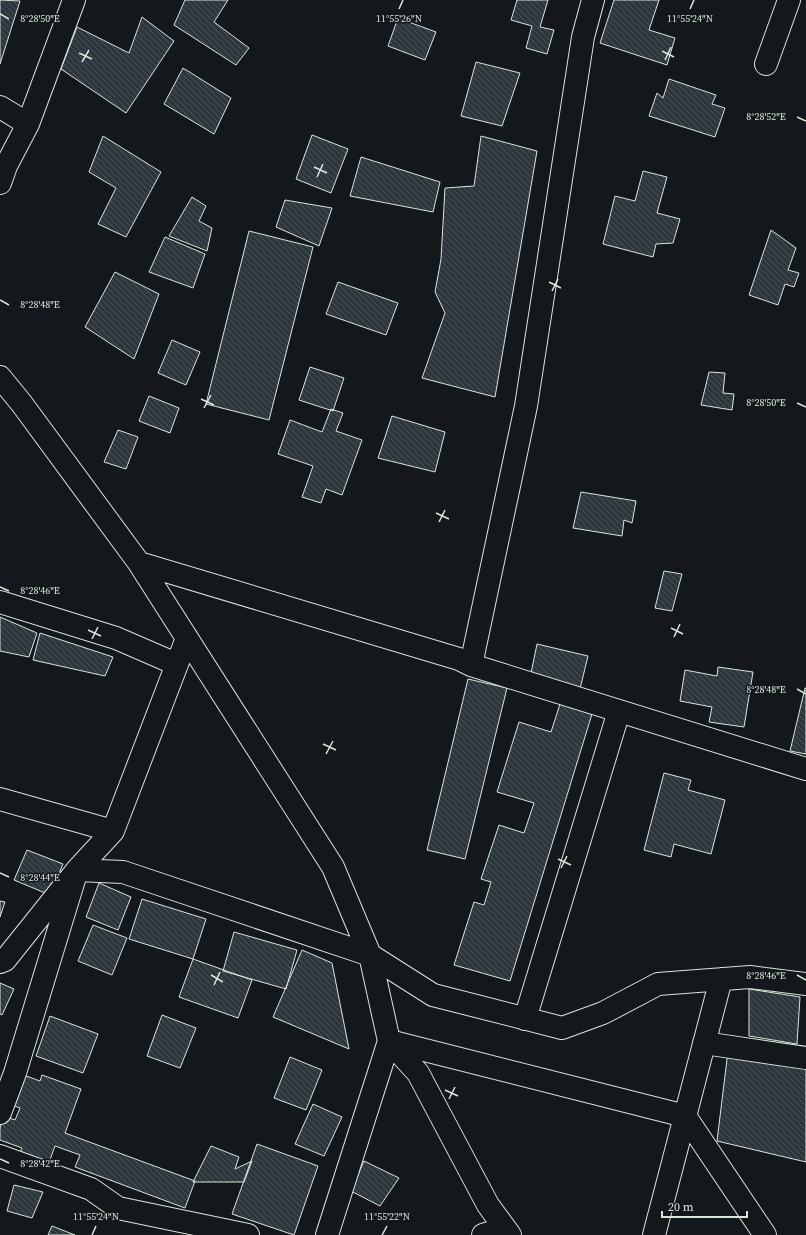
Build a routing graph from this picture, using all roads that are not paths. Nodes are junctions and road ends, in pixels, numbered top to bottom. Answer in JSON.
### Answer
{"nodes":[{"id":1,"x":74,"y":0,"type":"edge"},
{"id":2,"x":593,"y":0,"type":"edge"},
{"id":3,"x":789,"y":0,"type":"edge"},
{"id":4,"x":766,"y":64,"type":"dead end"},
{"id":5,"x":0,"y":106,"type":"edge"},
{"id":6,"x":28,"y":124,"type":"junction"},
{"id":7,"x":0,"y":183,"type":"edge"},
{"id":8,"x":0,"y":377,"type":"edge"},
{"id":9,"x":139,"y":563,"type":"junction"},
{"id":10,"x":0,"y":602,"type":"edge"},
{"id":11,"x":186,"y":638,"type":"junction"},
{"id":12,"x":176,"y":664,"type":"junction"},
{"id":13,"x":471,"y":665,"type":"junction"},
{"id":14,"x":619,"y":711,"type":"junction"},
{"id":15,"x":806,"y":769,"type":"edge"},
{"id":16,"x":0,"y":799,"type":"edge"},
{"id":17,"x":113,"y":832,"type":"junction"},
{"id":18,"x":77,"y":870,"type":"junction"},
{"id":19,"x":370,"y":955,"type":"junction"},
{"id":20,"x":0,"y":962,"type":"edge"},
{"id":21,"x":721,"y":979,"type":"junction"},
{"id":22,"x":806,"y":984,"type":"edge"},
{"id":23,"x":525,"y":1018,"type":"junction"},
{"id":24,"x":389,"y":1041,"type":"junction"},
{"id":25,"x":704,"y":1043,"type":"junction"},
{"id":26,"x":806,"y":1058,"type":"edge"},
{"id":27,"x":0,"y":1113,"type":"edge"},
{"id":28,"x":685,"y":1116,"type":"junction"},
{"id":29,"x":0,"y":1156,"type":"edge"},
{"id":30,"x":507,"y":1231,"type":"edge"},
{"id":31,"x":221,"y":1233,"type":"edge"},
{"id":32,"x":248,"y":1235,"type":"edge"},
{"id":33,"x":327,"y":1235,"type":"edge"},
{"id":34,"x":483,"y":1235,"type":"edge"},
{"id":35,"x":654,"y":1235,"type":"edge"},
{"id":36,"x":765,"y":1235,"type":"edge"}],
"edges":[{"from":1,"to":6,"type":"street"},
{"from":2,"to":13,"type":"street"},
{"from":3,"to":4,"type":"street"},
{"from":5,"to":6,"type":"street"},
{"from":6,"to":7,"type":"street"},
{"from":8,"to":9,"type":"street"},
{"from":9,"to":11,"type":"street"},
{"from":9,"to":13,"type":"street"},
{"from":10,"to":12,"type":"street"},
{"from":11,"to":12,"type":"street"},
{"from":11,"to":19,"type":"street"},
{"from":12,"to":17,"type":"street"},
{"from":13,"to":14,"type":"street"},
{"from":14,"to":15,"type":"street"},
{"from":14,"to":23,"type":"street"},
{"from":16,"to":17,"type":"street"},
{"from":17,"to":18,"type":"street"},
{"from":18,"to":19,"type":"street"},
{"from":18,"to":20,"type":"street"},
{"from":18,"to":27,"type":"street"},
{"from":19,"to":23,"type":"street"},
{"from":19,"to":24,"type":"street"},
{"from":21,"to":22,"type":"street"},
{"from":21,"to":23,"type":"street"},
{"from":21,"to":25,"type":"street"},
{"from":24,"to":28,"type":"street"},
{"from":24,"to":30,"type":"street"},
{"from":24,"to":33,"type":"street"},
{"from":25,"to":26,"type":"street"},
{"from":25,"to":28,"type":"street"},
{"from":28,"to":35,"type":"street"},
{"from":28,"to":36,"type":"street"},
{"from":29,"to":31,"type":"street"},
{"from":30,"to":34,"type":"street"},
{"from":31,"to":32,"type":"street"}]}
